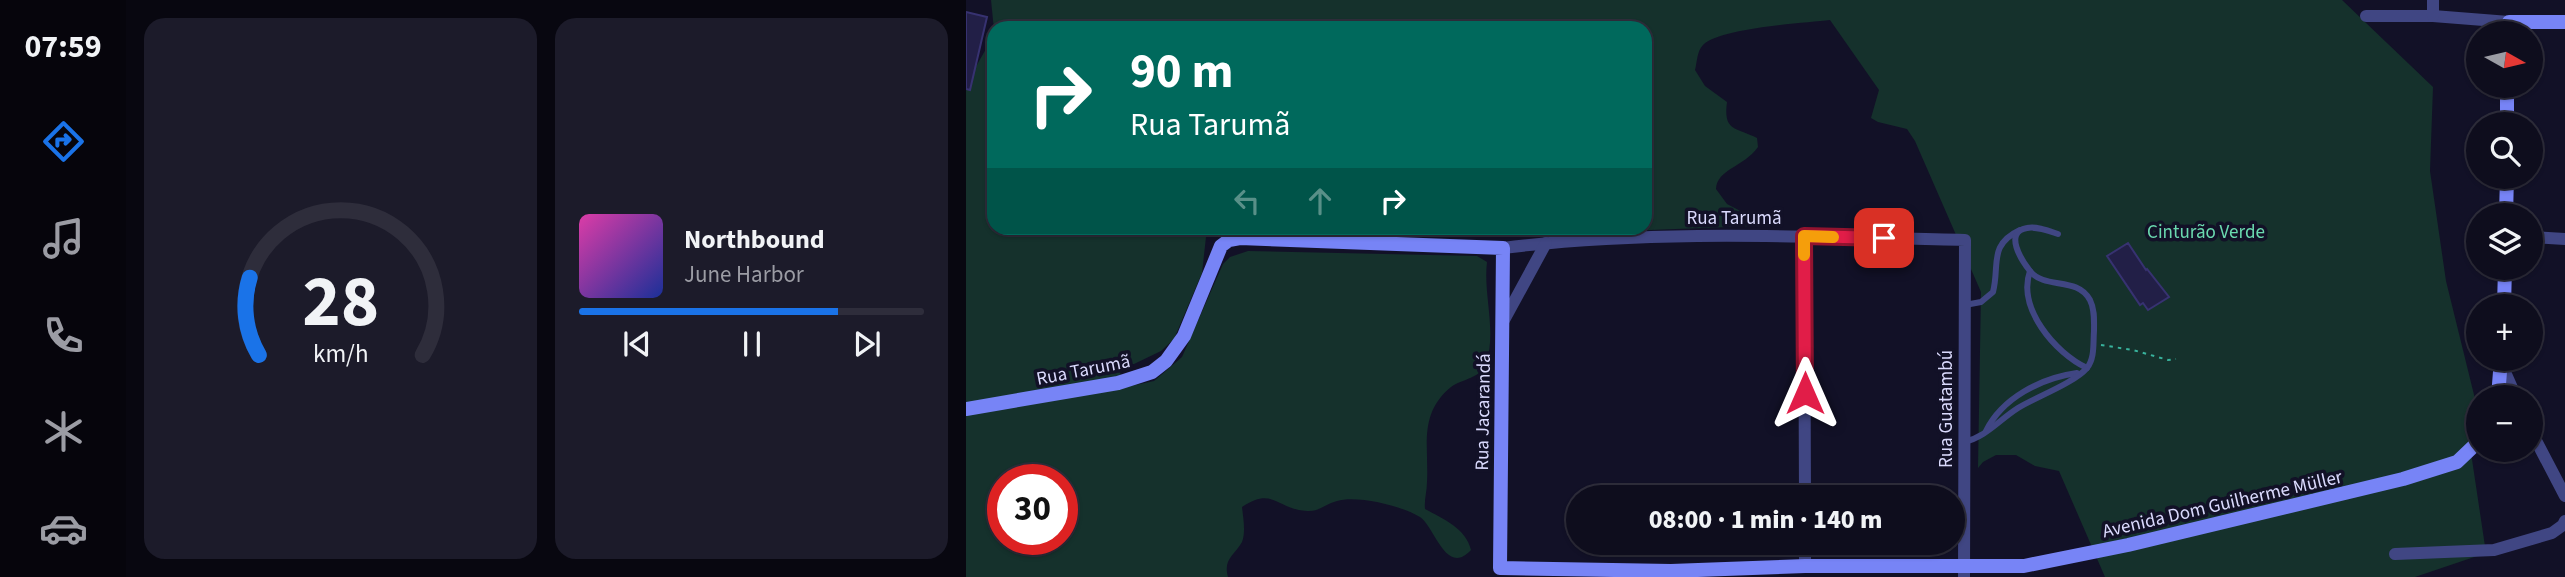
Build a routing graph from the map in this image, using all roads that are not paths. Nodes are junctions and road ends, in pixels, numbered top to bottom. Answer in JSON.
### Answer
{"nodes":[{"id":1,"x":2433,"y":0,"type":"edge"},
{"id":2,"x":2366,"y":16,"type":"dead end"},
{"id":3,"x":2433,"y":16,"type":"junction"},
{"id":4,"x":2468,"y":21,"type":"edge"},
{"id":5,"x":2565,"y":22,"type":"edge"},
{"id":6,"x":2543,"y":24,"type":"edge"},
{"id":7,"x":2020,"y":230,"type":"junction"},
{"id":8,"x":2059,"y":234,"type":"dead end"},
{"id":9,"x":1804,"y":236,"type":"junction"},
{"id":10,"x":2543,"y":238,"type":"edge"},
{"id":11,"x":2565,"y":239,"type":"edge"},
{"id":12,"x":1965,"y":240,"type":"joint"},
{"id":13,"x":1546,"y":243,"type":"junction"},
{"id":14,"x":1503,"y":248,"type":"junction"},
{"id":15,"x":2030,"y":271,"type":"junction"},
{"id":16,"x":1965,"y":305,"type":"junction"},
{"id":17,"x":1503,"y":322,"type":"junction"},
{"id":18,"x":2087,"y":368,"type":"junction"},
{"id":19,"x":2079,"y":373,"type":"junction"},
{"id":20,"x":966,"y":409,"type":"edge"},
{"id":21,"x":1985,"y":433,"type":"junction"},
{"id":22,"x":1964,"y":442,"type":"junction"},
{"id":23,"x":2466,"y":453,"type":"edge"},
{"id":24,"x":2543,"y":454,"type":"edge"},
{"id":25,"x":1805,"y":485,"type":"edge"},
{"id":26,"x":2565,"y":496,"type":"edge"},
{"id":27,"x":2565,"y":521,"type":"edge"},
{"id":28,"x":2395,"y":554,"type":"dead end"},
{"id":29,"x":1805,"y":555,"type":"edge"},
{"id":30,"x":1805,"y":566,"type":"junction"},
{"id":31,"x":1500,"y":572,"type":"edge"},
{"id":32,"x":1964,"y":572,"type":"edge"}],
"edges":[{"from":1,"to":3,"type":"street"},
{"from":2,"to":3,"type":"street"},
{"from":3,"to":4,"type":"street"},
{"from":5,"to":6,"type":"street"},
{"from":7,"to":8,"type":"lane"},
{"from":7,"to":15,"type":"lane"},
{"from":7,"to":16,"type":"lane"},
{"from":9,"to":12,"type":"street","name":"Rua Tarumã"},
{"from":9,"to":13,"type":"street","name":"Rua Tarumã"},
{"from":9,"to":25,"type":"street"},
{"from":10,"to":11,"type":"street"},
{"from":12,"to":16,"type":"street","name":"Rua Guatambú"},
{"from":13,"to":14,"type":"street","name":"Rua Tarumã"},
{"from":13,"to":17,"type":"street"},
{"from":14,"to":17,"type":"street","name":"Rua Jacarandá"},
{"from":14,"to":20,"type":"street","name":"Rua Tarumã"},
{"from":15,"to":18,"type":"lane"},
{"from":15,"to":18,"type":"lane"},
{"from":16,"to":22,"type":"street","name":"Rua Guatambú"},
{"from":17,"to":31,"type":"street","name":"Rua Jacarandá"},
{"from":18,"to":19,"type":"lane"},
{"from":19,"to":21,"type":"lane"},
{"from":19,"to":21,"type":"lane"},
{"from":21,"to":22,"type":"lane"},
{"from":22,"to":32,"type":"street","name":"Rua Guatambú"},
{"from":23,"to":32,"type":"street","name":"Avenida Dom Guilherme Müller"},
{"from":24,"to":26,"type":"street"},
{"from":27,"to":28,"type":"street"},
{"from":29,"to":30,"type":"street"},
{"from":30,"to":31,"type":"street","name":"Avenida Dom Guilherme Müller"},
{"from":30,"to":32,"type":"street","name":"Avenida Dom Guilherme Müller"}]}
